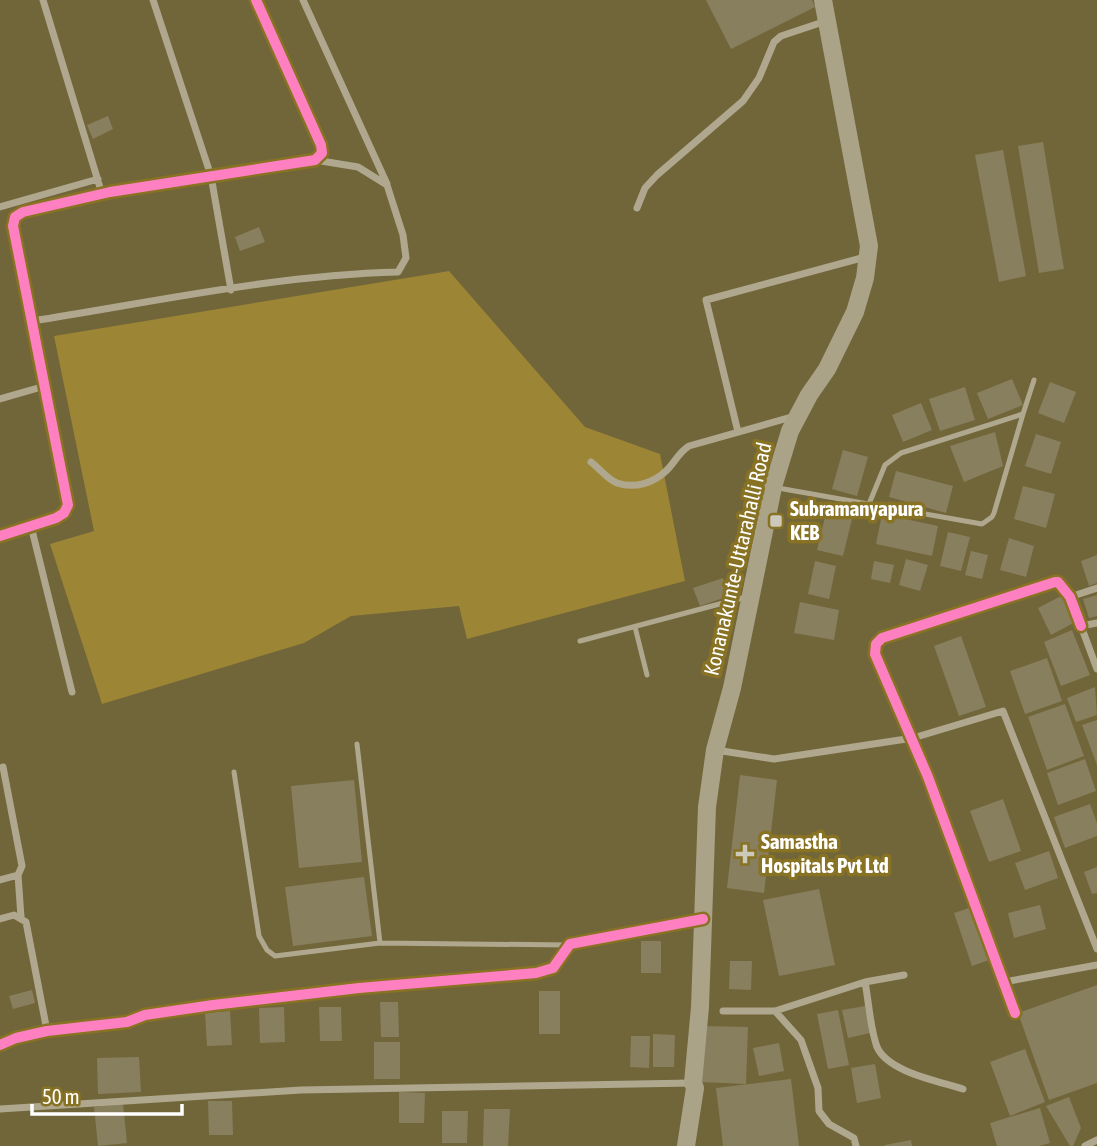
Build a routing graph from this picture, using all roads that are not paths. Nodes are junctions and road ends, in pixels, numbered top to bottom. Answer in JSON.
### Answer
{"nodes":[{"id":1,"x":43,"y":0,"type":"edge"},
{"id":2,"x":153,"y":0,"type":"edge"},
{"id":3,"x":256,"y":0,"type":"edge"},
{"id":4,"x":303,"y":0,"type":"edge"},
{"id":5,"x":823,"y":0,"type":"edge"},
{"id":6,"x":826,"y":21,"type":"junction"},
{"id":7,"x":315,"y":160,"type":"junction"},
{"id":8,"x":211,"y":176,"type":"junction"},
{"id":9,"x":98,"y":179,"type":"junction"},
{"id":10,"x":387,"y":185,"type":"junction"},
{"id":11,"x":102,"y":194,"type":"junction"},
{"id":12,"x":0,"y":207,"type":"edge"},
{"id":13,"x":637,"y":208,"type":"dead end"},
{"id":14,"x":868,"y":256,"type":"junction"},
{"id":15,"x":231,"y":290,"type":"junction"},
{"id":16,"x":32,"y":321,"type":"junction"},
{"id":17,"x":1034,"y":380,"type":"dead end"},
{"id":18,"x":45,"y":386,"type":"junction"},
{"id":19,"x":0,"y":400,"type":"edge"},
{"id":20,"x":1023,"y":414,"type":"junction"},
{"id":21,"x":799,"y":415,"type":"junction"},
{"id":22,"x":738,"y":432,"type":"junction"},
{"id":23,"x":592,"y":462,"type":"dead end"},
{"id":24,"x":773,"y":487,"type":"junction"},
{"id":25,"x":869,"y":505,"type":"junction"},
{"id":26,"x":31,"y":526,"type":"junction"},
{"id":27,"x":0,"y":536,"type":"edge"},
{"id":28,"x":1097,"y":588,"type":"edge"},
{"id":29,"x":752,"y":596,"type":"junction"},
{"id":30,"x":1070,"y":597,"type":"junction"},
{"id":31,"x":1097,"y":623,"type":"edge"},
{"id":32,"x":1081,"y":626,"type":"junction"},
{"id":33,"x":635,"y":627,"type":"junction"},
{"id":34,"x":580,"y":641,"type":"dead end"},
{"id":35,"x":1097,"y":669,"type":"edge"},
{"id":36,"x":647,"y":675,"type":"dead end"},
{"id":37,"x":72,"y":692,"type":"dead end"},
{"id":38,"x":912,"y":738,"type":"junction"},
{"id":39,"x":357,"y":744,"type":"dead end"},
{"id":40,"x":715,"y":750,"type":"junction"},
{"id":41,"x":3,"y":767,"type":"dead end"},
{"id":42,"x":234,"y":772,"type":"dead end"},
{"id":43,"x":18,"y":875,"type":"junction"},
{"id":44,"x":0,"y":880,"type":"edge"},
{"id":45,"x":21,"y":917,"type":"junction"},
{"id":46,"x":0,"y":919,"type":"edge"},
{"id":47,"x":703,"y":919,"type":"junction"},
{"id":48,"x":380,"y":943,"type":"junction"},
{"id":49,"x":567,"y":945,"type":"junction"},
{"id":50,"x":1097,"y":948,"type":"edge"},
{"id":51,"x":1097,"y":965,"type":"edge"},
{"id":52,"x":904,"y":975,"type":"dead end"},
{"id":53,"x":865,"y":982,"type":"junction"},
{"id":54,"x":1004,"y":982,"type":"junction"},
{"id":55,"x":723,"y":1011,"type":"dead end"},
{"id":56,"x":775,"y":1011,"type":"junction"},
{"id":57,"x":1014,"y":1013,"type":"dead end"},
{"id":58,"x":47,"y":1031,"type":"junction"},
{"id":59,"x":0,"y":1045,"type":"edge"},
{"id":60,"x":693,"y":1083,"type":"junction"},
{"id":61,"x":963,"y":1089,"type":"dead end"},
{"id":62,"x":0,"y":1109,"type":"edge"},
{"id":63,"x":1097,"y":1140,"type":"edge"},
{"id":64,"x":685,"y":1146,"type":"edge"},
{"id":65,"x":856,"y":1146,"type":"edge"},
{"id":66,"x":1085,"y":1146,"type":"edge"}],
"edges":[{"from":1,"to":9,"type":"street"},
{"from":2,"to":8,"type":"street"},
{"from":3,"to":7,"type":"street"},
{"from":4,"to":10,"type":"street"},
{"from":5,"to":6,"type":"main road","name":"Konanakunte-Uttarahalli Road"},
{"from":6,"to":13,"type":"street"},
{"from":6,"to":14,"type":"main road","name":"Konanakunte-Uttarahalli Road"},
{"from":7,"to":8,"type":"street"},
{"from":7,"to":10,"type":"street"},
{"from":8,"to":11,"type":"street"},
{"from":8,"to":15,"type":"street"},
{"from":9,"to":11,"type":"street"},
{"from":9,"to":12,"type":"street"},
{"from":10,"to":15,"type":"street"},
{"from":11,"to":16,"type":"street"},
{"from":14,"to":21,"type":"main road","name":"Konanakunte-Uttarahalli Road"},
{"from":14,"to":22,"type":"street"},
{"from":15,"to":16,"type":"street"},
{"from":16,"to":18,"type":"street"},
{"from":17,"to":20,"type":"lane"},
{"from":18,"to":19,"type":"street"},
{"from":18,"to":26,"type":"street"},
{"from":20,"to":25,"type":"lane"},
{"from":20,"to":25,"type":"lane"},
{"from":21,"to":22,"type":"street"},
{"from":21,"to":24,"type":"main road","name":"Konanakunte-Uttarahalli Road"},
{"from":22,"to":23,"type":"street"},
{"from":24,"to":25,"type":"lane"},
{"from":24,"to":29,"type":"main road","name":"Konanakunte-Uttarahalli Road"},
{"from":26,"to":27,"type":"street"},
{"from":26,"to":37,"type":"street"},
{"from":28,"to":30,"type":"street"},
{"from":29,"to":33,"type":"lane"},
{"from":29,"to":40,"type":"main road","name":"Konanakunte-Uttarahalli Road"},
{"from":30,"to":32,"type":"street"},
{"from":30,"to":38,"type":"street"},
{"from":31,"to":32,"type":"street"},
{"from":32,"to":35,"type":"street"},
{"from":33,"to":34,"type":"lane"},
{"from":33,"to":36,"type":"lane"},
{"from":38,"to":40,"type":"street"},
{"from":38,"to":50,"type":"street"},
{"from":38,"to":54,"type":"street"},
{"from":39,"to":48,"type":"lane"},
{"from":40,"to":47,"type":"main road","name":"Konanakunte-Uttarahalli Road"},
{"from":41,"to":43,"type":"street"},
{"from":42,"to":48,"type":"lane"},
{"from":43,"to":44,"type":"street"},
{"from":43,"to":45,"type":"street"},
{"from":45,"to":46,"type":"street"},
{"from":45,"to":58,"type":"street"},
{"from":47,"to":49,"type":"street"},
{"from":47,"to":60,"type":"main road","name":"Konanakunte-Uttarahalli Road"},
{"from":48,"to":49,"type":"lane"},
{"from":49,"to":58,"type":"street"},
{"from":51,"to":54,"type":"street"},
{"from":52,"to":53,"type":"street"},
{"from":53,"to":56,"type":"street"},
{"from":53,"to":61,"type":"street"},
{"from":54,"to":57,"type":"street"},
{"from":55,"to":56,"type":"street"},
{"from":56,"to":65,"type":"street"},
{"from":58,"to":59,"type":"street"},
{"from":60,"to":62,"type":"street"},
{"from":60,"to":64,"type":"main road","name":"Konanakunte-Uttarahalli Road"},
{"from":63,"to":66,"type":"street"}]}
